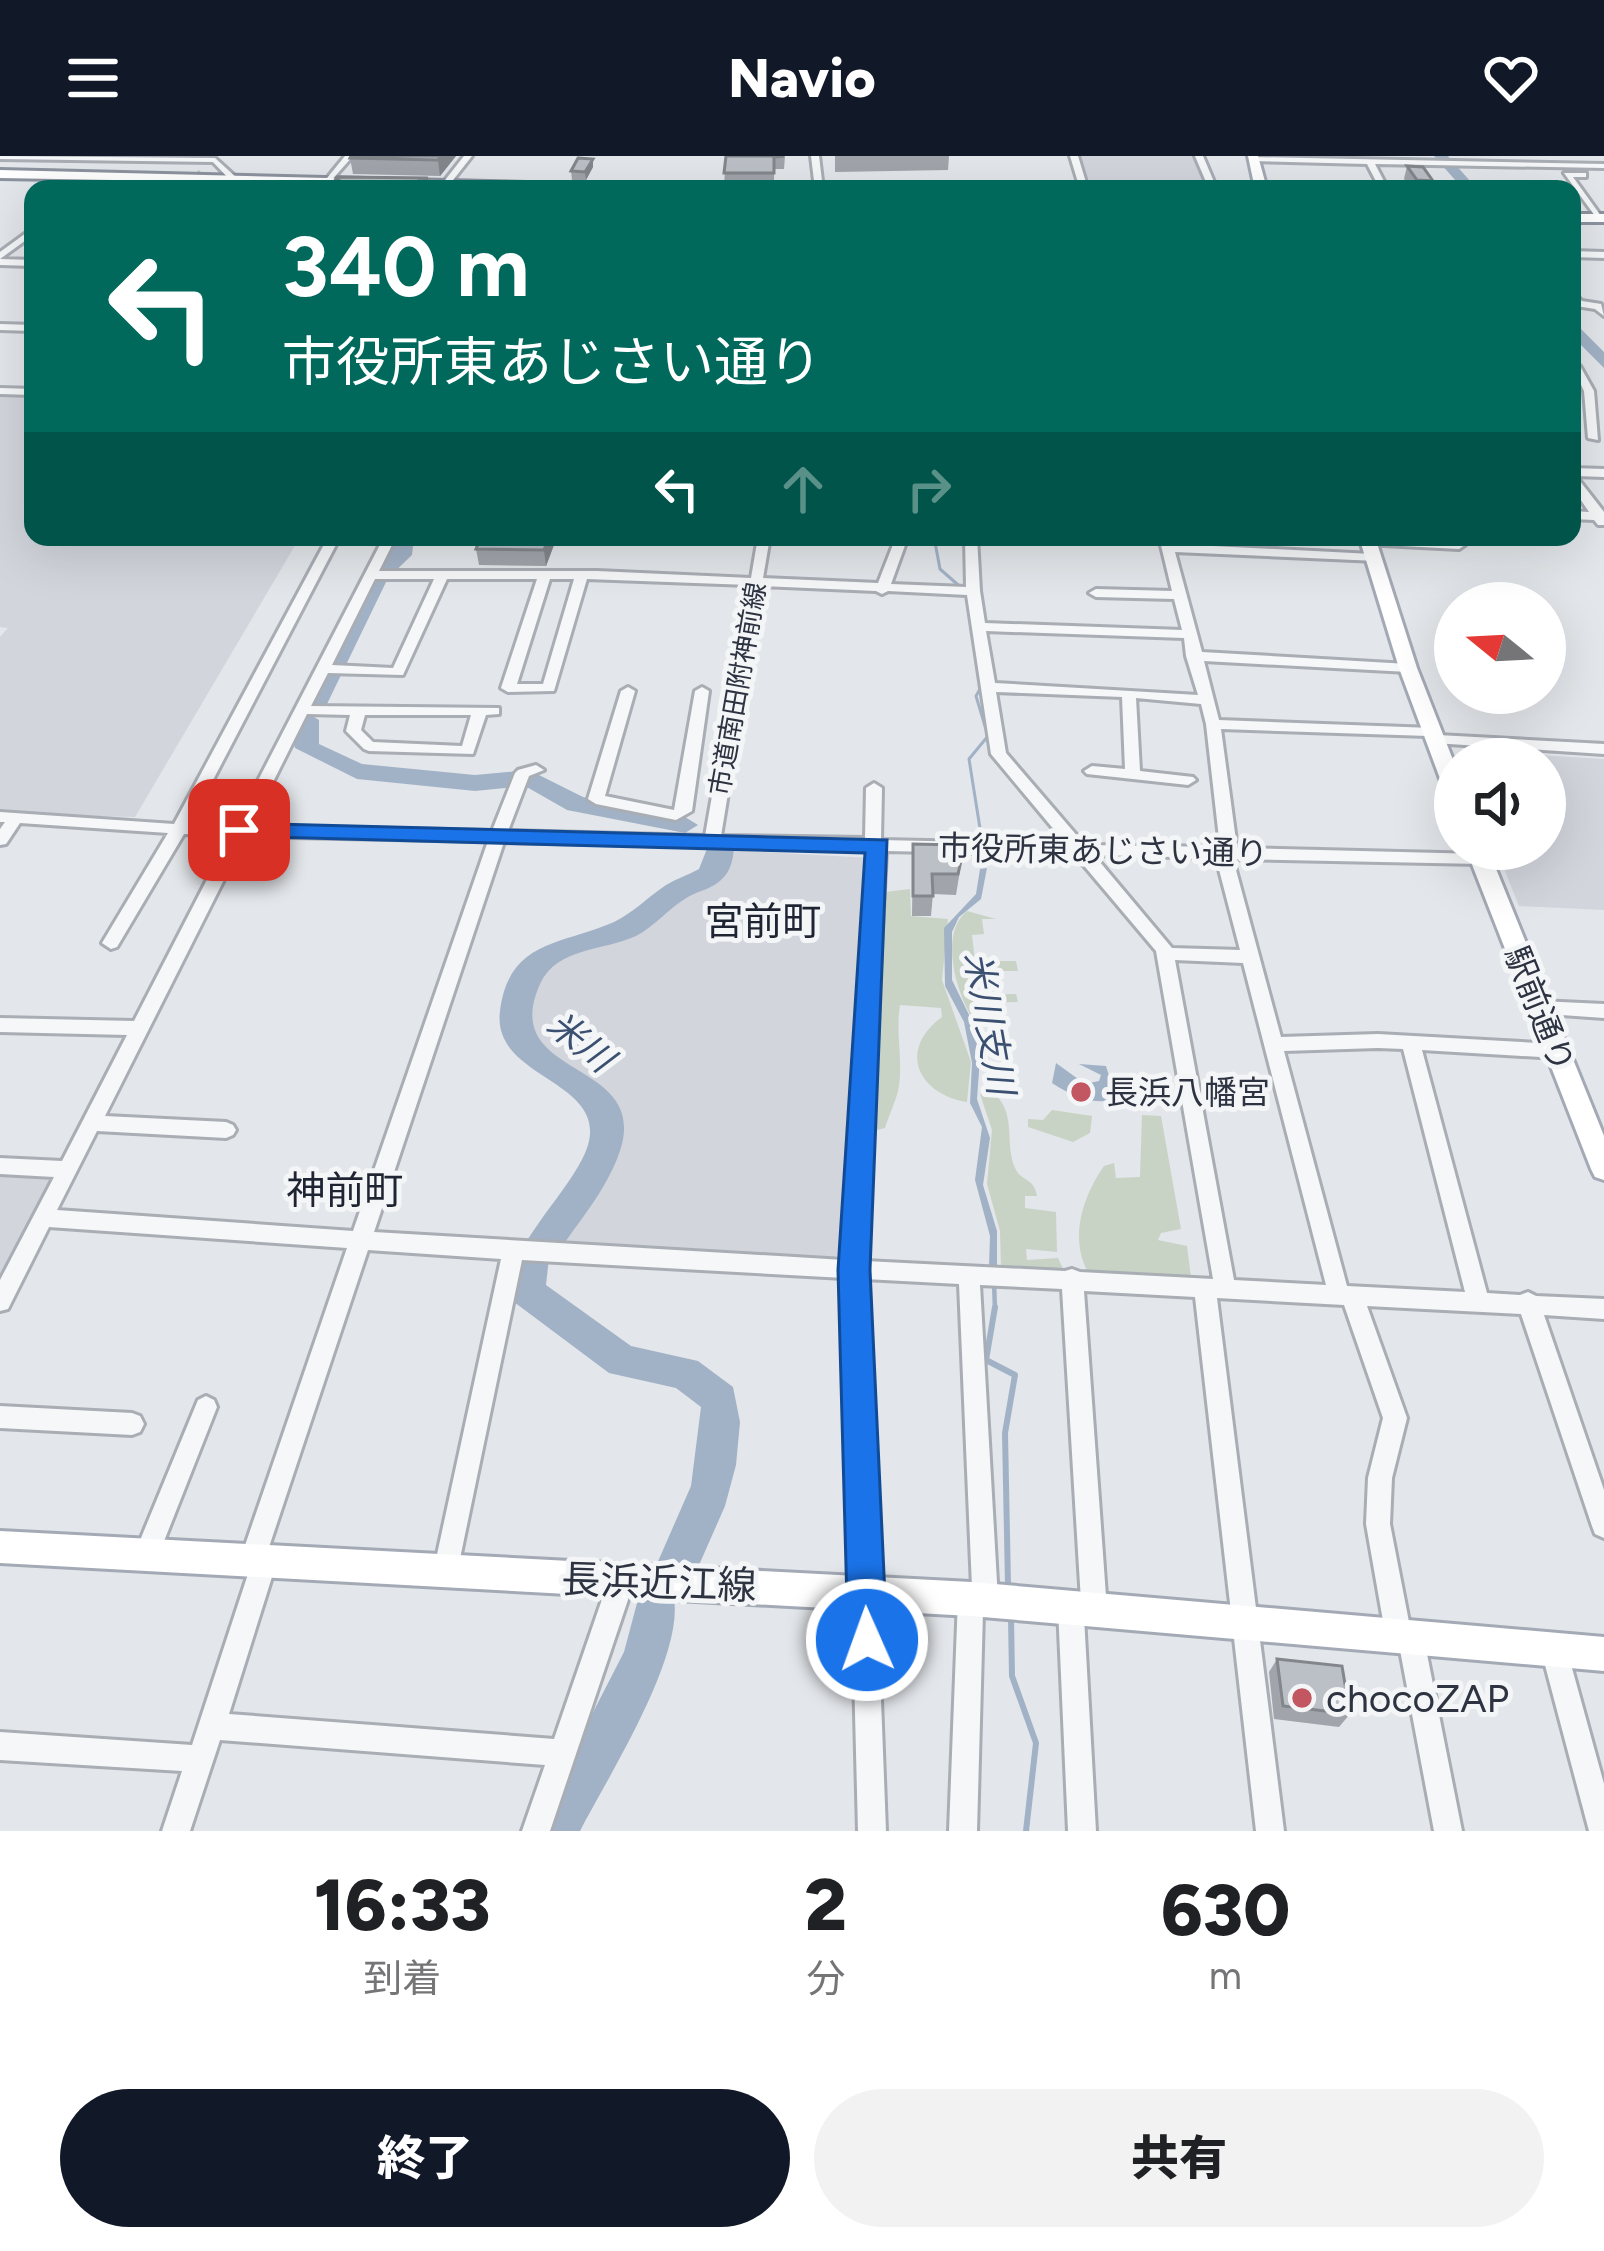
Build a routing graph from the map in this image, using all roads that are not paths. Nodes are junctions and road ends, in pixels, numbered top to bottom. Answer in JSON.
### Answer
{"nodes":[{"id":1,"x":350,"y":156,"type":"edge"},
{"id":2,"x":468,"y":156,"type":"edge"},
{"id":3,"x":1565,"y":156,"type":"edge"},
{"id":4,"x":1253,"y":157,"type":"edge"},
{"id":5,"x":0,"y":158,"type":"edge"},
{"id":6,"x":216,"y":159,"type":"edge"},
{"id":7,"x":1370,"y":161,"type":"junction"},
{"id":8,"x":1604,"y":166,"type":"edge"},
{"id":9,"x":1577,"y":169,"type":"junction"},
{"id":10,"x":202,"y":173,"type":"tunnel mouth"},
{"id":11,"x":0,"y":176,"type":"edge"},
{"id":12,"x":1604,"y":176,"type":"edge"},
{"id":13,"x":234,"y":179,"type":"junction"},
{"id":14,"x":147,"y":180,"type":"edge"},
{"id":15,"x":280,"y":180,"type":"edge"},
{"id":16,"x":327,"y":180,"type":"edge"},
{"id":17,"x":447,"y":180,"type":"edge"},
{"id":18,"x":1380,"y":180,"type":"edge"},
{"id":19,"x":1570,"y":180,"type":"edge"},
{"id":20,"x":24,"y":238,"type":"edge"},
{"id":21,"x":14,"y":245,"type":"junction"},
{"id":22,"x":24,"y":246,"type":"edge"},
{"id":23,"x":1581,"y":254,"type":"edge"},
{"id":24,"x":1589,"y":254,"type":"junction"},
{"id":25,"x":1604,"y":255,"type":"edge"},
{"id":26,"x":0,"y":259,"type":"edge"},
{"id":27,"x":1604,"y":271,"type":"edge"},
{"id":28,"x":1581,"y":371,"type":"edge"},
{"id":29,"x":1599,"y":438,"type":"edge"},
{"id":30,"x":1581,"y":488,"type":"edge"},
{"id":31,"x":1602,"y":519,"type":"edge"},
{"id":32,"x":329,"y":546,"type":"edge"},
{"id":33,"x":385,"y":546,"type":"edge"},
{"id":34,"x":763,"y":546,"type":"edge"},
{"id":35,"x":899,"y":546,"type":"edge"},
{"id":36,"x":971,"y":546,"type":"edge"},
{"id":37,"x":1168,"y":546,"type":"edge"},
{"id":38,"x":1369,"y":546,"type":"edge"},
{"id":39,"x":370,"y":575,"type":"junction"},
{"id":40,"x":442,"y":575,"type":"junction"},
{"id":41,"x":544,"y":575,"type":"junction"},
{"id":42,"x":583,"y":575,"type":"junction"},
{"id":43,"x":757,"y":583,"type":"junction"},
{"id":44,"x":882,"y":590,"type":"junction"},
{"id":45,"x":973,"y":591,"type":"junction"},
{"id":46,"x":1096,"y":593,"type":"dead end"},
{"id":47,"x":1178,"y":595,"type":"junction"},
{"id":48,"x":980,"y":627,"type":"junction"},
{"id":49,"x":1187,"y":634,"type":"junction"},
{"id":50,"x":1193,"y":656,"type":"junction"},
{"id":51,"x":1408,"y":668,"type":"junction"},
{"id":52,"x":322,"y":669,"type":"junction"},
{"id":53,"x":991,"y":687,"type":"junction"},
{"id":54,"x":628,"y":691,"type":"dead end"},
{"id":55,"x":1129,"y":693,"type":"junction"},
{"id":56,"x":739,"y":700,"type":"junction"},
{"id":57,"x":1208,"y":700,"type":"junction"},
{"id":58,"x":301,"y":710,"type":"junction"},
{"id":59,"x":358,"y":712,"type":"junction"},
{"id":60,"x":1213,"y":724,"type":"junction"},
{"id":61,"x":1433,"y":735,"type":"junction"},
{"id":62,"x":1434,"y":738,"type":"edge"},
{"id":63,"x":1604,"y":749,"type":"edge"},
{"id":64,"x":691,"y":751,"type":"junction"},
{"id":65,"x":727,"y":754,"type":"junction"},
{"id":66,"x":1092,"y":771,"type":"dead end"},
{"id":67,"x":526,"y":775,"type":"dead end"},
{"id":68,"x":1133,"y":775,"type":"junction"},
{"id":69,"x":1188,"y":780,"type":"dead end"},
{"id":70,"x":874,"y":788,"type":"dead end"},
{"id":71,"x":8,"y":818,"type":"edge"},
{"id":72,"x":179,"y":829,"type":"junction"},
{"id":73,"x":239,"y":830,"type":"junction"},
{"id":74,"x":714,"y":834,"type":"junction"},
{"id":75,"x":499,"y":836,"type":"junction"},
{"id":76,"x":0,"y":840,"type":"edge"},
{"id":77,"x":875,"y":846,"type":"junction"},
{"id":78,"x":1079,"y":847,"type":"junction"},
{"id":79,"x":1226,"y":852,"type":"junction"},
{"id":80,"x":1434,"y":854,"type":"edge"},
{"id":81,"x":1485,"y":870,"type":"edge"},
{"id":82,"x":111,"y":943,"type":"dead end"},
{"id":83,"x":1165,"y":954,"type":"junction"},
{"id":84,"x":1251,"y":957,"type":"junction"},
{"id":85,"x":1539,"y":1008,"type":"junction"},
{"id":86,"x":1604,"y":1011,"type":"edge"},
{"id":87,"x":0,"y":1025,"type":"edge"},
{"id":88,"x":137,"y":1028,"type":"junction"},
{"id":89,"x":1411,"y":1043,"type":"junction"},
{"id":90,"x":1275,"y":1044,"type":"junction"},
{"id":91,"x":1557,"y":1051,"type":"junction"},
{"id":92,"x":90,"y":1124,"type":"junction"},
{"id":93,"x":226,"y":1130,"type":"dead end"},
{"id":94,"x":0,"y":1166,"type":"edge"},
{"id":95,"x":66,"y":1169,"type":"junction"},
{"id":96,"x":1604,"y":1169,"type":"edge"},
{"id":97,"x":42,"y":1218,"type":"junction"},
{"id":98,"x":364,"y":1241,"type":"junction"},
{"id":99,"x":513,"y":1251,"type":"junction"},
{"id":100,"x":854,"y":1270,"type":"junction"},
{"id":101,"x":969,"y":1273,"type":"junction"},
{"id":102,"x":1072,"y":1278,"type":"junction"},
{"id":103,"x":1215,"y":1287,"type":"junction"},
{"id":104,"x":1345,"y":1293,"type":"junction"},
{"id":105,"x":1478,"y":1299,"type":"junction"},
{"id":106,"x":1528,"y":1301,"type":"junction"},
{"id":107,"x":0,"y":1302,"type":"edge"},
{"id":108,"x":1604,"y":1309,"type":"edge"},
{"id":109,"x":206,"y":1407,"type":"dead end"},
{"id":110,"x":0,"y":1417,"type":"edge"},
{"id":111,"x":132,"y":1424,"type":"dead end"},
{"id":112,"x":1604,"y":1526,"type":"edge"},
{"id":113,"x":0,"y":1547,"type":"edge"},
{"id":114,"x":146,"y":1555,"type":"junction"},
{"id":115,"x":259,"y":1561,"type":"junction"},
{"id":116,"x":445,"y":1573,"type":"junction"},
{"id":117,"x":621,"y":1582,"type":"junction"},
{"id":118,"x":866,"y":1592,"type":"junction"},
{"id":119,"x":978,"y":1599,"type":"junction"},
{"id":120,"x":1083,"y":1609,"type":"junction"},
{"id":121,"x":1246,"y":1623,"type":"junction"},
{"id":122,"x":1405,"y":1638,"type":"junction"},
{"id":123,"x":1553,"y":1650,"type":"junction"},
{"id":124,"x":1604,"y":1654,"type":"edge"},
{"id":125,"x":212,"y":1726,"type":"junction"},
{"id":126,"x":0,"y":1746,"type":"edge"},
{"id":127,"x":563,"y":1753,"type":"junction"},
{"id":128,"x":200,"y":1759,"type":"junction"},
{"id":129,"x":176,"y":1831,"type":"edge"},
{"id":130,"x":536,"y":1831,"type":"edge"},
{"id":131,"x":872,"y":1831,"type":"edge"},
{"id":132,"x":963,"y":1831,"type":"edge"},
{"id":133,"x":1082,"y":1831,"type":"edge"},
{"id":134,"x":1270,"y":1831,"type":"edge"},
{"id":135,"x":1448,"y":1831,"type":"edge"},
{"id":136,"x":1603,"y":1831,"type":"edge"}],
"edges":[{"from":1,"to":16,"type":"street"},
{"from":2,"to":17,"type":"street"},
{"from":3,"to":9,"type":"street"},
{"from":4,"to":7,"type":"street"},
{"from":5,"to":6,"type":"street"},
{"from":6,"to":10,"type":"street"},
{"from":6,"to":13,"type":"street"},
{"from":7,"to":9,"type":"street"},
{"from":7,"to":18,"type":"street"},
{"from":8,"to":9,"type":"street"},
{"from":9,"to":12,"type":"street"},
{"from":9,"to":19,"type":"street"},
{"from":11,"to":13,"type":"highway"},
{"from":11,"to":14,"type":"highway"},
{"from":13,"to":15,"type":"highway"},
{"from":20,"to":21,"type":"street"},
{"from":21,"to":22,"type":"street"},
{"from":21,"to":26,"type":"street"},
{"from":23,"to":24,"type":"street"},
{"from":24,"to":25,"type":"street"},
{"from":24,"to":27,"type":"street"},
{"from":28,"to":29,"type":"street"},
{"from":30,"to":31,"type":"street"},
{"from":32,"to":72,"type":"street"},
{"from":33,"to":39,"type":"street"},
{"from":34,"to":43,"type":"street","name":"市道南田附神前線"},
{"from":35,"to":44,"type":"street"},
{"from":36,"to":45,"type":"street"},
{"from":37,"to":47,"type":"street"},
{"from":38,"to":51,"type":"main road"},
{"from":39,"to":40,"type":"street"},
{"from":39,"to":52,"type":"street"},
{"from":40,"to":41,"type":"street"},
{"from":40,"to":52,"type":"street"},
{"from":41,"to":42,"type":"street"},
{"from":41,"to":42,"type":"street"},
{"from":42,"to":43,"type":"street"},
{"from":43,"to":44,"type":"street"},
{"from":43,"to":56,"type":"street","name":"市道南田附神前線"},
{"from":44,"to":45,"type":"street"},
{"from":45,"to":48,"type":"street"},
{"from":46,"to":47,"type":"street"},
{"from":47,"to":49,"type":"street"},
{"from":48,"to":49,"type":"street"},
{"from":48,"to":53,"type":"street"},
{"from":49,"to":50,"type":"street"},
{"from":50,"to":51,"type":"street"},
{"from":50,"to":57,"type":"street"},
{"from":51,"to":61,"type":"main road"},
{"from":52,"to":58,"type":"street"},
{"from":53,"to":55,"type":"street"},
{"from":53,"to":78,"type":"street"},
{"from":54,"to":64,"type":"street"},
{"from":55,"to":57,"type":"street"},
{"from":55,"to":68,"type":"street"},
{"from":56,"to":64,"type":"street"},
{"from":56,"to":65,"type":"street","name":"市道南田附神前線"},
{"from":57,"to":60,"type":"street"},
{"from":58,"to":59,"type":"street"},
{"from":58,"to":73,"type":"street"},
{"from":59,"to":59,"type":"street"},
{"from":60,"to":61,"type":"street"},
{"from":60,"to":79,"type":"street"},
{"from":61,"to":62,"type":"main road"},
{"from":61,"to":63,"type":"street"},
{"from":64,"to":65,"type":"street"},
{"from":65,"to":74,"type":"street","name":"市道南田附神前線"},
{"from":66,"to":68,"type":"street"},
{"from":67,"to":75,"type":"street"},
{"from":68,"to":69,"type":"street"},
{"from":70,"to":77,"type":"street"},
{"from":71,"to":72,"type":"street","name":"市役所東あじさい通り"},
{"from":71,"to":76,"type":"street"},
{"from":72,"to":73,"type":"street","name":"市役所東あじさい通り"},
{"from":72,"to":82,"type":"street"},
{"from":73,"to":75,"type":"street","name":"市役所東あじさい通り"},
{"from":73,"to":88,"type":"street"},
{"from":74,"to":75,"type":"street","name":"市役所東あじさい通り"},
{"from":74,"to":77,"type":"street","name":"市役所東あじさい通り"},
{"from":75,"to":98,"type":"street"},
{"from":77,"to":78,"type":"street","name":"市役所東あじさい通り"},
{"from":77,"to":100,"type":"street"},
{"from":78,"to":79,"type":"street","name":"市役所東あじさい通り"},
{"from":78,"to":83,"type":"street"},
{"from":79,"to":80,"type":"street","name":"市役所東あじさい通り"},
{"from":79,"to":84,"type":"street"},
{"from":81,"to":85,"type":"main road","name":"駅前通り"},
{"from":83,"to":84,"type":"street"},
{"from":83,"to":103,"type":"street"},
{"from":84,"to":90,"type":"street"},
{"from":85,"to":86,"type":"street"},
{"from":85,"to":91,"type":"main road","name":"駅前通り"},
{"from":87,"to":88,"type":"street"},
{"from":88,"to":92,"type":"street"},
{"from":89,"to":90,"type":"street"},
{"from":89,"to":91,"type":"street"},
{"from":89,"to":105,"type":"street"},
{"from":90,"to":104,"type":"street"},
{"from":91,"to":96,"type":"main road","name":"駅前通り"},
{"from":92,"to":93,"type":"street"},
{"from":92,"to":95,"type":"street"},
{"from":94,"to":95,"type":"street"},
{"from":95,"to":97,"type":"street"},
{"from":97,"to":98,"type":"street"},
{"from":97,"to":107,"type":"street"},
{"from":98,"to":99,"type":"street"},
{"from":98,"to":115,"type":"street"},
{"from":99,"to":100,"type":"street"},
{"from":99,"to":116,"type":"street"},
{"from":100,"to":101,"type":"street"},
{"from":100,"to":118,"type":"street"},
{"from":101,"to":102,"type":"street"},
{"from":101,"to":119,"type":"street"},
{"from":102,"to":103,"type":"street"},
{"from":102,"to":120,"type":"street"},
{"from":103,"to":104,"type":"street"},
{"from":103,"to":121,"type":"street"},
{"from":104,"to":105,"type":"street"},
{"from":104,"to":122,"type":"street"},
{"from":105,"to":106,"type":"street"},
{"from":106,"to":108,"type":"street"},
{"from":106,"to":112,"type":"street"},
{"from":109,"to":114,"type":"street"},
{"from":110,"to":111,"type":"street"},
{"from":113,"to":114,"type":"main road","name":"長浜近江線"},
{"from":114,"to":115,"type":"main road","name":"長浜近江線"},
{"from":115,"to":116,"type":"main road","name":"長浜近江線"},
{"from":115,"to":125,"type":"street"},
{"from":116,"to":117,"type":"main road","name":"長浜近江線"},
{"from":117,"to":118,"type":"main road","name":"長浜近江線"},
{"from":117,"to":127,"type":"street"},
{"from":118,"to":119,"type":"main road","name":"長浜近江線"},
{"from":118,"to":131,"type":"street"},
{"from":119,"to":120,"type":"main road","name":"長浜近江線"},
{"from":119,"to":132,"type":"street"},
{"from":120,"to":121,"type":"main road","name":"長浜近江線"},
{"from":120,"to":133,"type":"street"},
{"from":121,"to":122,"type":"main road","name":"長浜近江線"},
{"from":121,"to":134,"type":"street"},
{"from":122,"to":123,"type":"main road","name":"長浜近江線"},
{"from":122,"to":135,"type":"street"},
{"from":123,"to":124,"type":"main road","name":"長浜近江線"},
{"from":123,"to":136,"type":"street"},
{"from":125,"to":127,"type":"street"},
{"from":125,"to":128,"type":"street"},
{"from":126,"to":128,"type":"street"},
{"from":127,"to":130,"type":"street"},
{"from":128,"to":129,"type":"street"}]}
